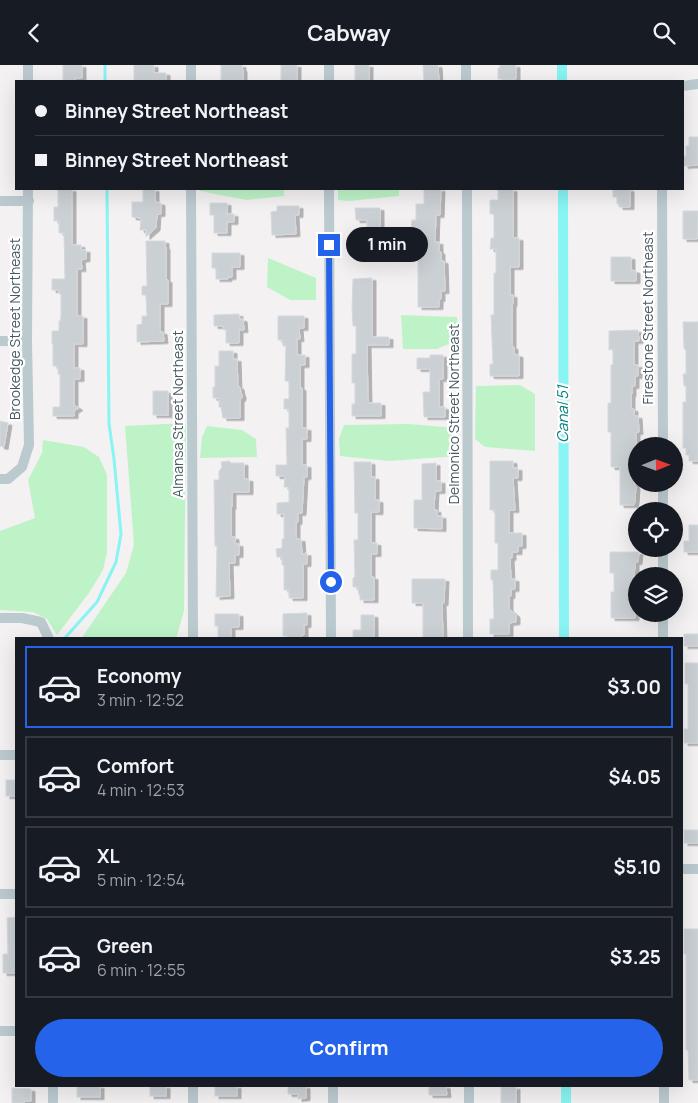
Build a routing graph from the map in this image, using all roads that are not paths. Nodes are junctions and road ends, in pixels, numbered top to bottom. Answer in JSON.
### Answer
{"nodes":[{"id":1,"x":28,"y":65,"type":"edge"},
{"id":2,"x":191,"y":65,"type":"edge"},
{"id":3,"x":329,"y":65,"type":"edge"},
{"id":4,"x":466,"y":65,"type":"edge"},
{"id":5,"x":28,"y":80,"type":"edge"},
{"id":6,"x":191,"y":80,"type":"edge"},
{"id":7,"x":329,"y":80,"type":"edge"},
{"id":8,"x":466,"y":80,"type":"edge"},
{"id":9,"x":698,"y":84,"type":"edge"},
{"id":10,"x":684,"y":86,"type":"edge"},
{"id":11,"x":28,"y":190,"type":"edge"},
{"id":12,"x":191,"y":190,"type":"edge"},
{"id":13,"x":329,"y":190,"type":"edge"},
{"id":14,"x":466,"y":190,"type":"edge"},
{"id":15,"x":662,"y":190,"type":"edge"},
{"id":16,"x":0,"y":201,"type":"edge"},
{"id":17,"x":28,"y":201,"type":"junction"},
{"id":18,"x":0,"y":341,"type":"edge"},
{"id":19,"x":28,"y":341,"type":"junction"},
{"id":20,"x":662,"y":437,"type":"edge"},
{"id":21,"x":0,"y":479,"type":"edge"},
{"id":22,"x":0,"y":618,"type":"edge"},
{"id":23,"x":663,"y":622,"type":"edge"},
{"id":24,"x":48,"y":637,"type":"edge"},
{"id":25,"x":193,"y":637,"type":"edge"},
{"id":26,"x":331,"y":637,"type":"edge"},
{"id":27,"x":468,"y":637,"type":"edge"},
{"id":28,"x":663,"y":637,"type":"edge"},
{"id":29,"x":0,"y":755,"type":"edge"},
{"id":30,"x":15,"y":755,"type":"edge"},
{"id":31,"x":683,"y":869,"type":"edge"},
{"id":32,"x":698,"y":869,"type":"edge"},
{"id":33,"x":0,"y":894,"type":"edge"},
{"id":34,"x":15,"y":894,"type":"edge"},
{"id":35,"x":0,"y":1031,"type":"edge"},
{"id":36,"x":15,"y":1031,"type":"edge"},
{"id":37,"x":53,"y":1087,"type":"edge"},
{"id":38,"x":193,"y":1087,"type":"edge"},
{"id":39,"x":333,"y":1087,"type":"edge"},
{"id":40,"x":469,"y":1087,"type":"edge"},
{"id":41,"x":664,"y":1087,"type":"edge"},
{"id":42,"x":53,"y":1103,"type":"edge"},
{"id":43,"x":193,"y":1103,"type":"edge"},
{"id":44,"x":333,"y":1103,"type":"edge"},
{"id":45,"x":469,"y":1103,"type":"edge"},
{"id":46,"x":664,"y":1103,"type":"edge"}],
"edges":[{"from":1,"to":5,"type":"street"},
{"from":2,"to":6,"type":"street"},
{"from":3,"to":7,"type":"street"},
{"from":4,"to":8,"type":"street"},
{"from":9,"to":10,"type":"street"},
{"from":11,"to":17,"type":"street","name":"Brookedge Street Northeast"},
{"from":12,"to":25,"type":"street","name":"Almansa Street Northeast"},
{"from":13,"to":26,"type":"street"},
{"from":14,"to":27,"type":"street","name":"Delmonico Street Northeast"},
{"from":15,"to":20,"type":"street","name":"Firestone Street Northeast"},
{"from":16,"to":17,"type":"street"},
{"from":17,"to":19,"type":"street","name":"Brookedge Street Northeast"},
{"from":18,"to":19,"type":"street"},
{"from":19,"to":21,"type":"street","name":"Brookedge Street Northeast"},
{"from":22,"to":24,"type":"street"},
{"from":23,"to":28,"type":"street"},
{"from":29,"to":30,"type":"street"},
{"from":31,"to":32,"type":"street"},
{"from":33,"to":34,"type":"street"},
{"from":35,"to":36,"type":"street"},
{"from":37,"to":42,"type":"street"},
{"from":38,"to":43,"type":"street"},
{"from":39,"to":44,"type":"street"},
{"from":40,"to":45,"type":"street"},
{"from":41,"to":46,"type":"street"}]}
